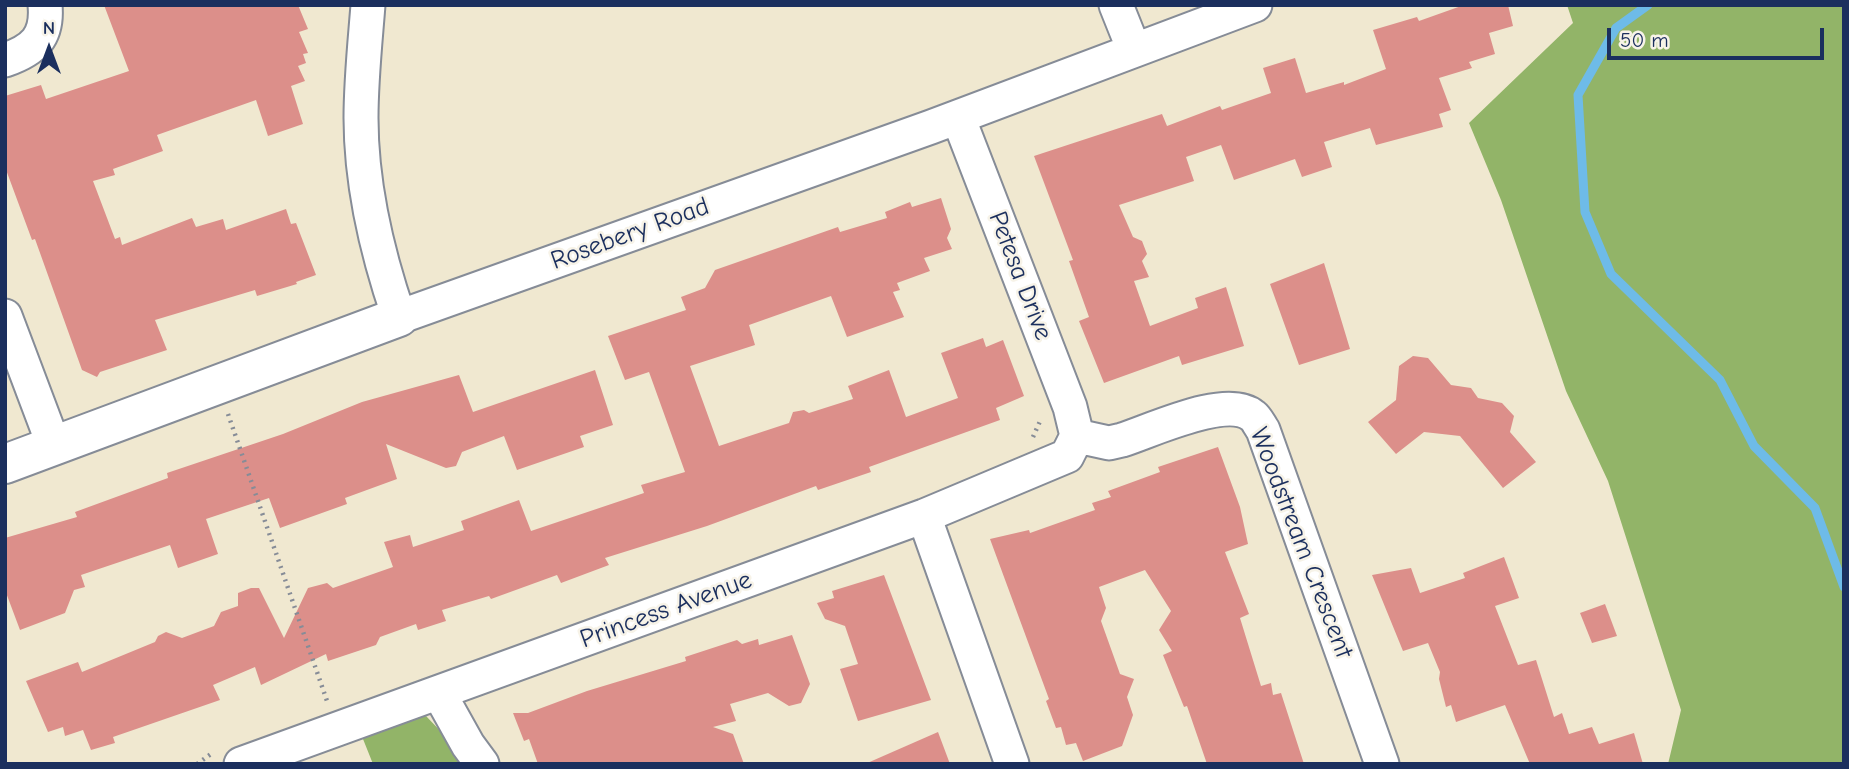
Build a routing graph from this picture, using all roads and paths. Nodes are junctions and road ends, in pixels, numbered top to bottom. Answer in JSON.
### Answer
{"nodes":[{"id":1,"x":45,"y":5,"type":"edge"},
{"id":2,"x":368,"y":5,"type":"edge"},
{"id":3,"x":1116,"y":5,"type":"edge"},
{"id":4,"x":1255,"y":5,"type":"edge"},
{"id":5,"x":1134,"y":50,"type":"junction"},
{"id":6,"x":5,"y":60,"type":"edge"},
{"id":7,"x":958,"y":117,"type":"junction"},
{"id":8,"x":5,"y":316,"type":"edge"},
{"id":9,"x":399,"y":317,"type":"junction"},
{"id":10,"x":218,"y":385,"type":"junction"},
{"id":11,"x":1042,"y":415,"type":"dead end"},
{"id":12,"x":1077,"y":436,"type":"junction"},
{"id":13,"x":1031,"y":440,"type":"dead end"},
{"id":14,"x":54,"y":446,"type":"junction"},
{"id":15,"x":5,"y":464,"type":"edge"},
{"id":16,"x":924,"y":516,"type":"junction"},
{"id":17,"x":439,"y":693,"type":"junction"},
{"id":18,"x":340,"y":695,"type":"dead end"},
{"id":19,"x":326,"y":711,"type":"junction"},
{"id":20,"x":229,"y":757,"type":"edge"},
{"id":21,"x":197,"y":764,"type":"edge"},
{"id":22,"x":482,"y":764,"type":"edge"},
{"id":23,"x":1012,"y":764,"type":"edge"},
{"id":24,"x":1381,"y":764,"type":"edge"}],
"edges":[{"from":1,"to":6,"type":"street"},
{"from":2,"to":9,"type":"street"},
{"from":3,"to":5,"type":"street"},
{"from":4,"to":5,"type":"street","name":"Rosebery Road"},
{"from":5,"to":7,"type":"street","name":"Rosebery Road"},
{"from":7,"to":9,"type":"street","name":"Rosebery Road"},
{"from":7,"to":12,"type":"street","name":"Petesa Drive"},
{"from":8,"to":14,"type":"street"},
{"from":9,"to":10,"type":"street","name":"Rosebery Road"},
{"from":10,"to":14,"type":"street","name":"Rosebery Road"},
{"from":10,"to":19,"type":"path"},
{"from":11,"to":13,"type":"path"},
{"from":12,"to":16,"type":"street","name":"Princess Avenue"},
{"from":12,"to":24,"type":"street","name":"Woodstream Crescent"},
{"from":14,"to":15,"type":"street","name":"Rosebery Road"},
{"from":16,"to":17,"type":"street","name":"Princess Avenue"},
{"from":16,"to":23,"type":"street"},
{"from":17,"to":19,"type":"street","name":"Princess Avenue"},
{"from":17,"to":22,"type":"street"},
{"from":18,"to":19,"type":"path"},
{"from":19,"to":20,"type":"street","name":"Princess Avenue"},
{"from":20,"to":21,"type":"path"}]}
